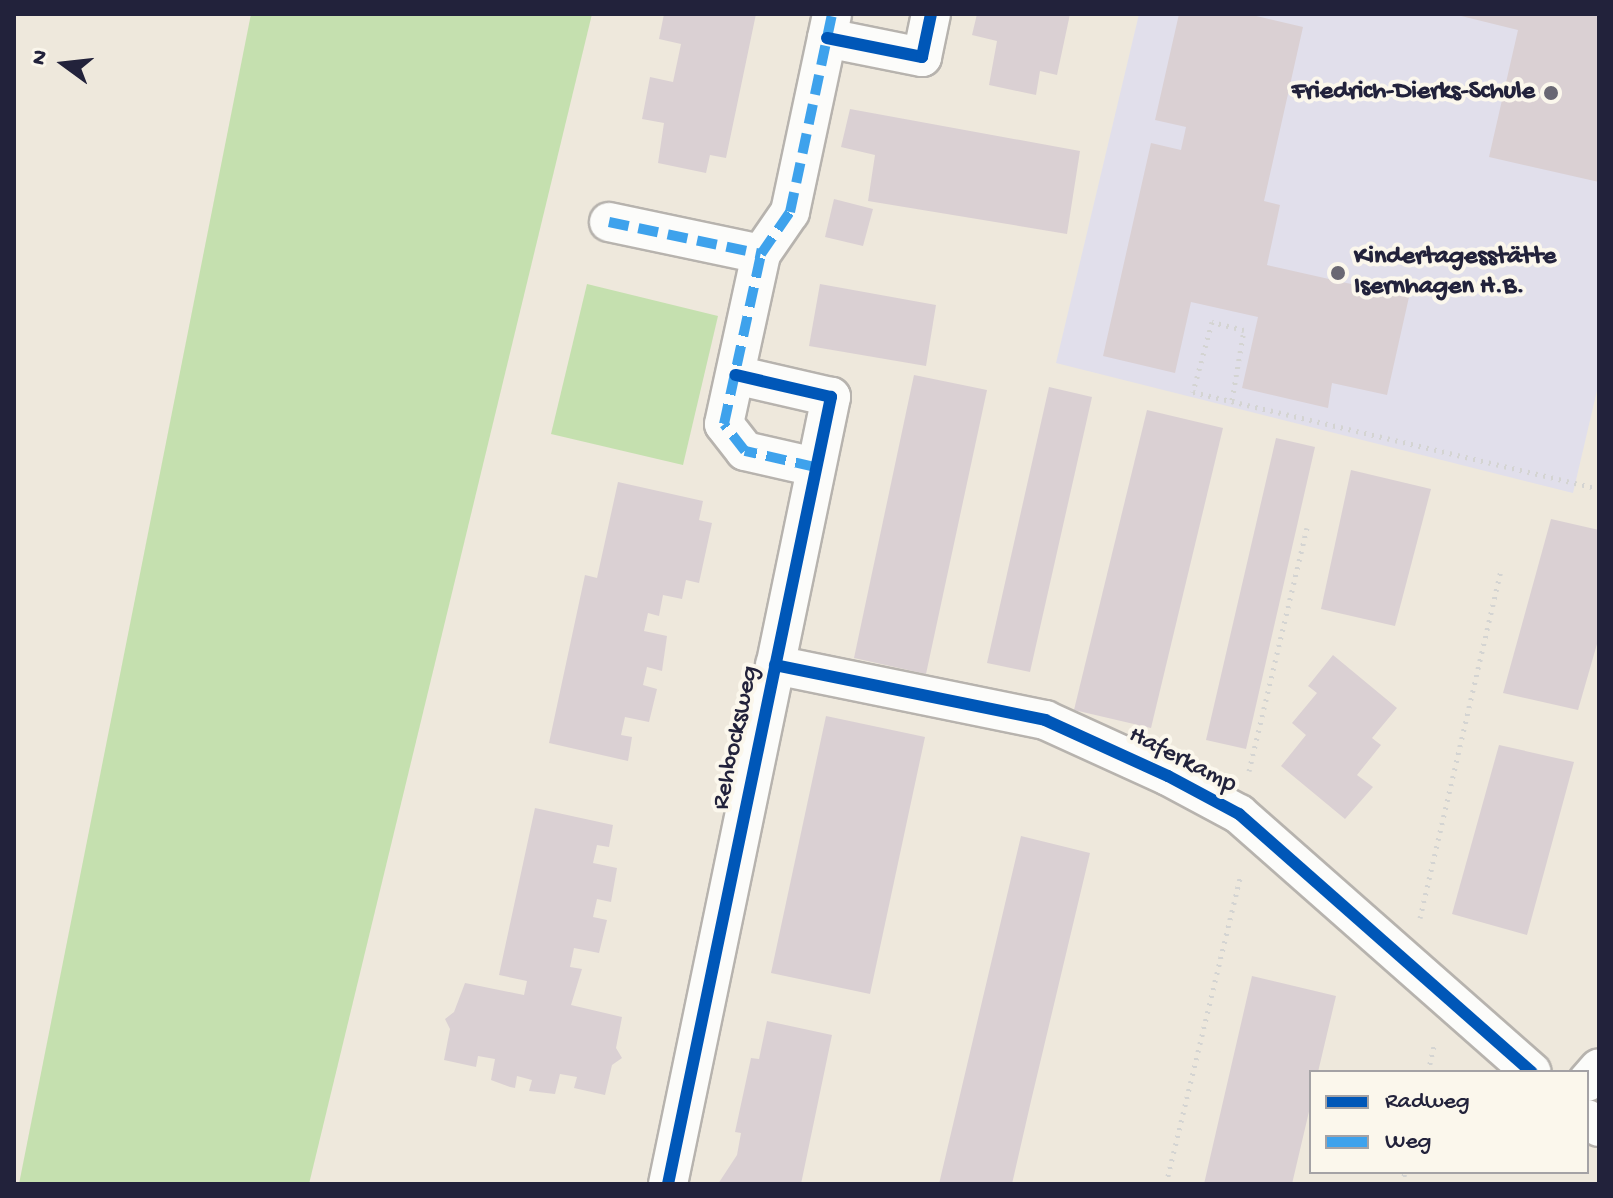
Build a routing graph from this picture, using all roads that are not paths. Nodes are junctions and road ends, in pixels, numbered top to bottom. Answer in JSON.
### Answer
{"nodes":[{"id":1,"x":931,"y":14,"type":"edge"},
{"id":2,"x":829,"y":26,"type":"edge"},
{"id":3,"x":609,"y":222,"type":"dead end"},
{"id":4,"x":761,"y":254,"type":"junction"},
{"id":5,"x":736,"y":375,"type":"junction"},
{"id":6,"x":815,"y":467,"type":"junction"},
{"id":7,"x":775,"y":665,"type":"junction"},
{"id":8,"x":1530,"y":1070,"type":"edge"},
{"id":9,"x":668,"y":1184,"type":"edge"}],
"edges":[{"from":1,"to":2,"type":"street"},
{"from":2,"to":4,"type":"street"},
{"from":3,"to":4,"type":"street"},
{"from":4,"to":5,"type":"street"},
{"from":5,"to":6,"type":"street"},
{"from":5,"to":6,"type":"street","name":"Rehbocksweg"},
{"from":6,"to":7,"type":"street","name":"Rehbocksweg"},
{"from":7,"to":8,"type":"street","name":"Haferkamp"},
{"from":7,"to":9,"type":"street","name":"Rehbocksweg"}]}
